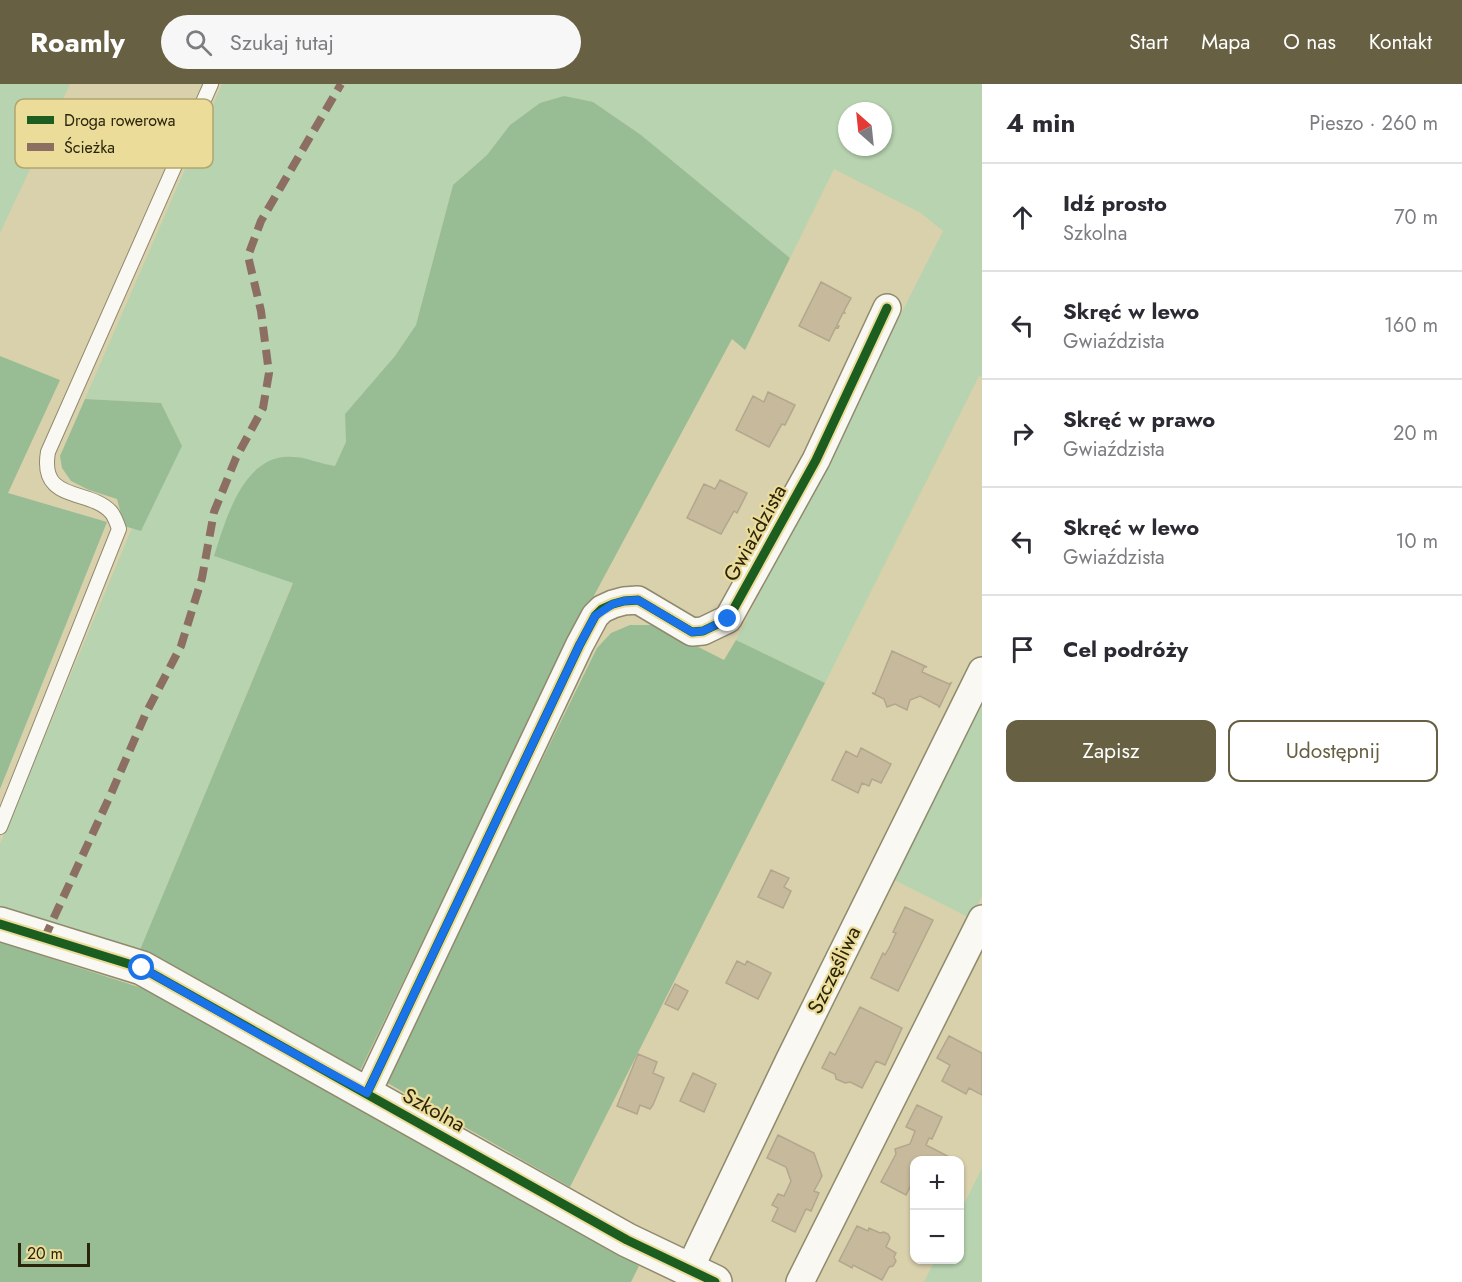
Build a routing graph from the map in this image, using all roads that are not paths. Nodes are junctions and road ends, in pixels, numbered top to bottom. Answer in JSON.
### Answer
{"nodes":[{"id":1,"x":211,"y":84,"type":"edge"},
{"id":2,"x":204,"y":99,"type":"edge"},
{"id":3,"x":174,"y":168,"type":"edge"},
{"id":4,"x":887,"y":308,"type":"dead end"},
{"id":5,"x":982,"y":671,"type":"edge"},
{"id":6,"x":0,"y":827,"type":"edge"},
{"id":7,"x":982,"y":919,"type":"edge"},
{"id":8,"x":0,"y":924,"type":"edge"},
{"id":9,"x":367,"y":1093,"type":"junction"},
{"id":10,"x":702,"y":1276,"type":"edge"},
{"id":11,"x":800,"y":1282,"type":"edge"}],
"edges":[{"from":1,"to":2,"type":"lane"},
{"from":3,"to":6,"type":"lane"},
{"from":4,"to":9,"type":"street","name":"Gwiaździsta"},
{"from":5,"to":10,"type":"street","name":"Szczęśliwa"},
{"from":7,"to":11,"type":"street"},
{"from":8,"to":9,"type":"street","name":"Szkolna"},
{"from":9,"to":10,"type":"street","name":"Szkolna"}]}
